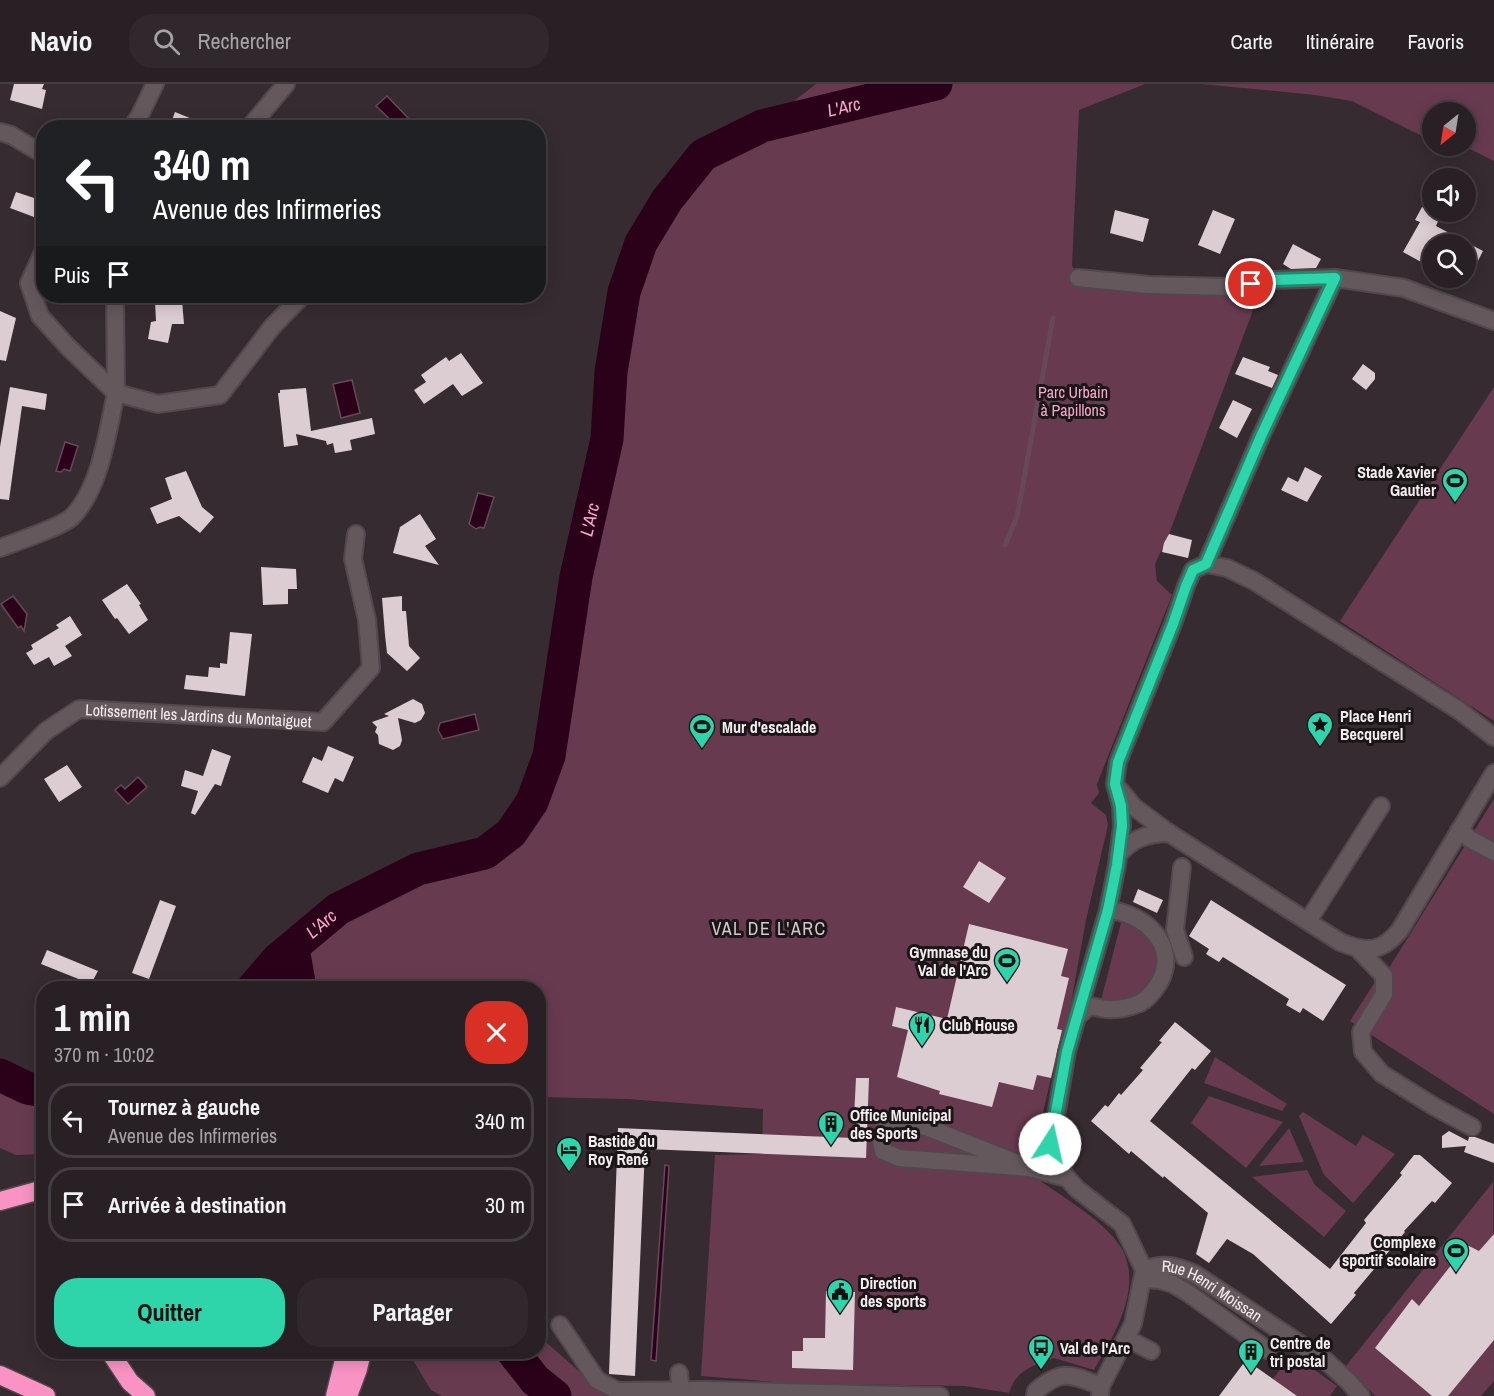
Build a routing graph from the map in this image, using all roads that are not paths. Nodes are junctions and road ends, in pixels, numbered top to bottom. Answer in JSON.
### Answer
{"nodes":[{"id":1,"x":155,"y":84,"type":"edge"},
{"id":2,"x":286,"y":84,"type":"edge"},
{"id":3,"x":137,"y":120,"type":"edge"},
{"id":4,"x":256,"y":120,"type":"edge"},
{"id":5,"x":0,"y":132,"type":"edge"},
{"id":6,"x":36,"y":150,"type":"edge"},
{"id":7,"x":36,"y":268,"type":"edge"},
{"id":8,"x":1078,"y":278,"type":"dead end"},
{"id":9,"x":1335,"y":278,"type":"junction"},
{"id":10,"x":115,"y":303,"type":"edge"},
{"id":11,"x":295,"y":303,"type":"edge"},
{"id":12,"x":1494,"y":321,"type":"edge"},
{"id":13,"x":116,"y":393,"type":"junction"},
{"id":14,"x":356,"y":534,"type":"dead end"},
{"id":15,"x":0,"y":548,"type":"edge"},
{"id":16,"x":1206,"y":564,"type":"junction"},
{"id":17,"x":1494,"y":738,"type":"edge"},
{"id":18,"x":1494,"y":773,"type":"edge"},
{"id":19,"x":0,"y":778,"type":"edge"},
{"id":20,"x":1115,"y":784,"type":"junction"},
{"id":21,"x":1381,"y":806,"type":"dead end"},
{"id":22,"x":1459,"y":830,"type":"junction"},
{"id":23,"x":1168,"y":833,"type":"junction"},
{"id":24,"x":1494,"y":852,"type":"edge"},
{"id":25,"x":1119,"y":855,"type":"junction"},
{"id":26,"x":1182,"y":867,"type":"dead end"},
{"id":27,"x":1108,"y":910,"type":"junction"},
{"id":28,"x":1308,"y":921,"type":"junction"},
{"id":29,"x":1358,"y":949,"type":"junction"},
{"id":30,"x":1184,"y":957,"type":"dead end"},
{"id":31,"x":1077,"y":1017,"type":"junction"},
{"id":32,"x":1472,"y":1127,"type":"dead end"},
{"id":33,"x":1030,"y":1168,"type":"junction"},
{"id":34,"x":1067,"y":1178,"type":"junction"},
{"id":35,"x":36,"y":1191,"type":"edge"},
{"id":36,"x":0,"y":1202,"type":"edge"},
{"id":37,"x":1144,"y":1275,"type":"junction"},
{"id":38,"x":560,"y":1325,"type":"dead end"},
{"id":39,"x":1126,"y":1338,"type":"junction"},
{"id":40,"x":1267,"y":1350,"type":"dead end"},
{"id":41,"x":1151,"y":1351,"type":"dead end"},
{"id":42,"x":115,"y":1359,"type":"edge"},
{"id":43,"x":344,"y":1359,"type":"edge"},
{"id":44,"x":360,"y":1359,"type":"edge"},
{"id":45,"x":0,"y":1375,"type":"edge"},
{"id":46,"x":1100,"y":1391,"type":"edge"},
{"id":47,"x":749,"y":1394,"type":"edge"},
{"id":48,"x":46,"y":1396,"type":"edge"},
{"id":49,"x":146,"y":1396,"type":"edge"},
{"id":50,"x":335,"y":1396,"type":"edge"},
{"id":51,"x":348,"y":1396,"type":"edge"},
{"id":52,"x":937,"y":1396,"type":"edge"},
{"id":53,"x":1035,"y":1396,"type":"edge"},
{"id":54,"x":1361,"y":1396,"type":"edge"}],
"edges":[{"from":1,"to":3,"type":"street"},
{"from":2,"to":4,"type":"street"},
{"from":5,"to":6,"type":"street"},
{"from":7,"to":13,"type":"street"},
{"from":8,"to":9,"type":"street"},
{"from":9,"to":12,"type":"street"},
{"from":9,"to":16,"type":"street"},
{"from":10,"to":13,"type":"street"},
{"from":11,"to":13,"type":"street"},
{"from":13,"to":15,"type":"street"},
{"from":14,"to":19,"type":"street","name":"Lotissement les Jardins du Montaiguet"},
{"from":16,"to":17,"type":"street"},
{"from":16,"to":20,"type":"street"},
{"from":18,"to":22,"type":"street"},
{"from":20,"to":23,"type":"street"},
{"from":20,"to":25,"type":"street"},
{"from":21,"to":28,"type":"street"},
{"from":22,"to":24,"type":"street"},
{"from":22,"to":29,"type":"street"},
{"from":23,"to":25,"type":"street"},
{"from":23,"to":28,"type":"street"},
{"from":25,"to":27,"type":"street"},
{"from":26,"to":30,"type":"street"},
{"from":27,"to":31,"type":"street"},
{"from":27,"to":31,"type":"street"},
{"from":28,"to":29,"type":"street"},
{"from":29,"to":32,"type":"street"},
{"from":31,"to":34,"type":"street"},
{"from":33,"to":33,"type":"street"},
{"from":33,"to":34,"type":"street"},
{"from":34,"to":37,"type":"street"},
{"from":35,"to":36,"type":"highway"},
{"from":37,"to":39,"type":"street"},
{"from":37,"to":40,"type":"street"},
{"from":37,"to":54,"type":"street","name":"Rue Henri Moissan"},
{"from":38,"to":47,"type":"street"},
{"from":39,"to":41,"type":"street"},
{"from":39,"to":46,"type":"street"},
{"from":42,"to":49,"type":"highway"},
{"from":43,"to":50,"type":"highway"},
{"from":44,"to":51,"type":"highway"},
{"from":45,"to":48,"type":"highway"},
{"from":46,"to":53,"type":"street"},
{"from":47,"to":52,"type":"street"}]}
